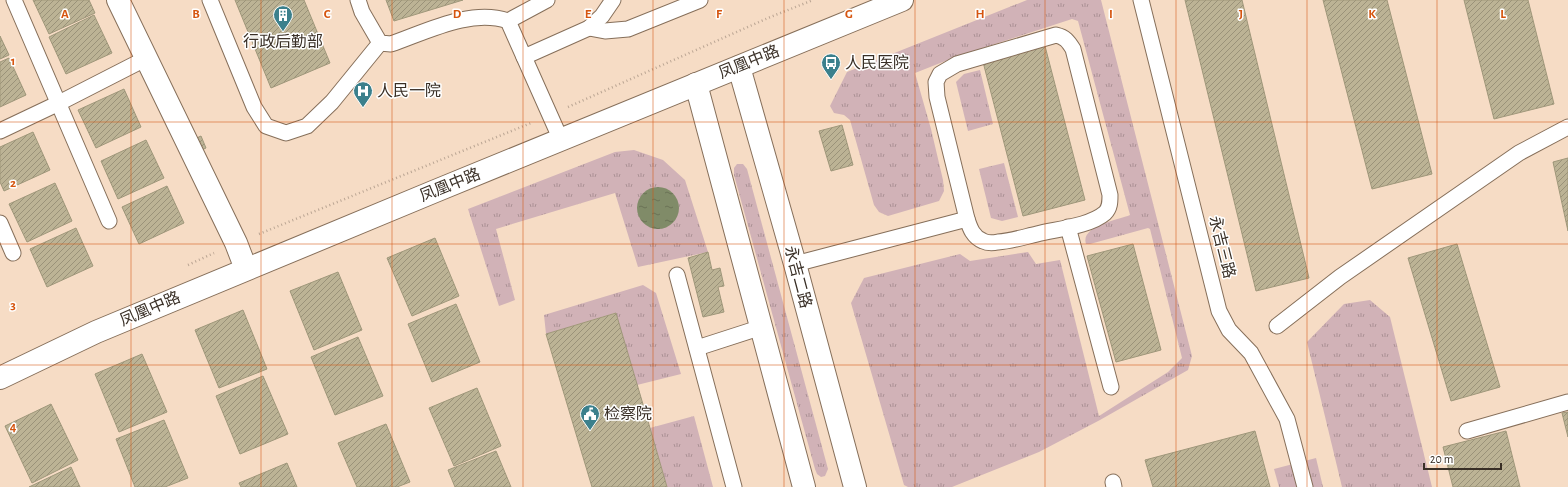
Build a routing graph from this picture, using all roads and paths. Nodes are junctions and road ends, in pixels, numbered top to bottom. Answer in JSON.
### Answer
{"nodes":[{"id":1,"x":14,"y":0,"type":"edge"},
{"id":2,"x":118,"y":0,"type":"edge"},
{"id":3,"x":210,"y":0,"type":"edge"},
{"id":4,"x":358,"y":0,"type":"edge"},
{"id":5,"x":547,"y":0,"type":"edge"},
{"id":6,"x":613,"y":0,"type":"edge"},
{"id":7,"x":700,"y":0,"type":"edge"},
{"id":8,"x":813,"y":0,"type":"edge"},
{"id":9,"x":902,"y":0,"type":"edge"},
{"id":10,"x":1141,"y":0,"type":"edge"},
{"id":11,"x":508,"y":21,"type":"junction"},
{"id":12,"x":589,"y":28,"type":"junction"},
{"id":13,"x":380,"y":43,"type":"junction"},
{"id":14,"x":524,"y":57,"type":"junction"},
{"id":15,"x":145,"y":59,"type":"junction"},
{"id":16,"x":739,"y":67,"type":"junction"},
{"id":17,"x":696,"y":84,"type":"junction"},
{"id":18,"x":59,"y":103,"type":"junction"},
{"id":19,"x":550,"y":115,"type":"junction"},
{"id":20,"x":1568,"y":127,"type":"edge"},
{"id":21,"x":0,"y":131,"type":"edge"},
{"id":22,"x":560,"y":140,"type":"junction"},
{"id":23,"x":967,"y":219,"type":"junction"},
{"id":24,"x":109,"y":221,"type":"dead end"},
{"id":25,"x":0,"y":223,"type":"edge"},
{"id":26,"x":1068,"y":227,"type":"junction"},
{"id":27,"x":236,"y":243,"type":"junction"},
{"id":28,"x":13,"y":253,"type":"dead end"},
{"id":29,"x":795,"y":264,"type":"junction"},
{"id":30,"x":186,"y":266,"type":"dead end"},
{"id":31,"x":246,"y":269,"type":"junction"},
{"id":32,"x":677,"y":275,"type":"dead end"},
{"id":33,"x":1277,"y":326,"type":"dead end"},
{"id":34,"x":762,"y":328,"type":"junction"},
{"id":35,"x":697,"y":348,"type":"junction"},
{"id":36,"x":0,"y":378,"type":"edge"},
{"id":37,"x":1111,"y":387,"type":"dead end"},
{"id":38,"x":1568,"y":402,"type":"edge"},
{"id":39,"x":1467,"y":431,"type":"dead end"},
{"id":40,"x":734,"y":487,"type":"edge"},
{"id":41,"x":804,"y":487,"type":"edge"},
{"id":42,"x":855,"y":487,"type":"edge"},
{"id":43,"x":1305,"y":487,"type":"edge"}],
"edges":[{"from":1,"to":18,"type":"lane"},
{"from":2,"to":15,"type":"street"},
{"from":3,"to":13,"type":"lane"},
{"from":4,"to":13,"type":"lane"},
{"from":5,"to":11,"type":"lane"},
{"from":6,"to":12,"type":"lane"},
{"from":7,"to":12,"type":"lane"},
{"from":8,"to":19,"type":"path"},
{"from":9,"to":16,"type":"street","name":"凤凰中路"},
{"from":10,"to":43,"type":"lane","name":"永吉三路"},
{"from":11,"to":13,"type":"lane"},
{"from":11,"to":14,"type":"lane"},
{"from":12,"to":14,"type":"lane"},
{"from":14,"to":19,"type":"lane"},
{"from":15,"to":18,"type":"lane"},
{"from":15,"to":27,"type":"street"},
{"from":16,"to":17,"type":"street","name":"凤凰中路"},
{"from":16,"to":29,"type":"street","name":"永吉二路"},
{"from":17,"to":22,"type":"street","name":"凤凰中路"},
{"from":17,"to":34,"type":"street"},
{"from":18,"to":21,"type":"lane"},
{"from":18,"to":24,"type":"lane"},
{"from":19,"to":22,"type":"lane"},
{"from":19,"to":27,"type":"path"},
{"from":20,"to":33,"type":"lane"},
{"from":22,"to":31,"type":"street","name":"凤凰中路"},
{"from":23,"to":26,"type":"lane"},
{"from":23,"to":26,"type":"lane"},
{"from":23,"to":29,"type":"lane"},
{"from":25,"to":28,"type":"lane"},
{"from":26,"to":37,"type":"lane"},
{"from":27,"to":30,"type":"path"},
{"from":27,"to":31,"type":"street"},
{"from":29,"to":42,"type":"street","name":"永吉二路"},
{"from":31,"to":36,"type":"street","name":"凤凰中路"},
{"from":32,"to":35,"type":"lane"},
{"from":34,"to":35,"type":"lane"},
{"from":34,"to":41,"type":"street"},
{"from":35,"to":40,"type":"lane"},
{"from":38,"to":39,"type":"lane"}]}
